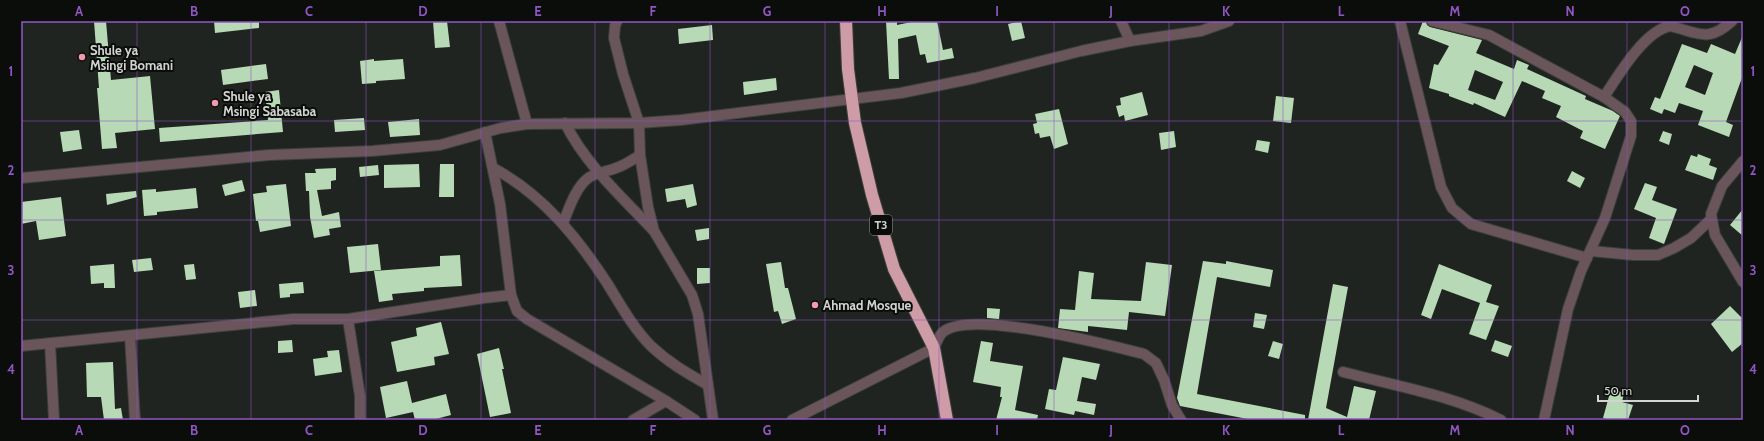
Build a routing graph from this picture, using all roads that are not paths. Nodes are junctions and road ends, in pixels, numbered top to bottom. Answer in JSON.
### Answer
{"nodes":[{"id":1,"x":499,"y":21,"type":"edge"},
{"id":2,"x":617,"y":21,"type":"edge"},
{"id":3,"x":846,"y":21,"type":"edge"},
{"id":4,"x":1121,"y":21,"type":"edge"},
{"id":5,"x":1229,"y":21,"type":"edge"},
{"id":6,"x":1400,"y":21,"type":"edge"},
{"id":7,"x":1432,"y":21,"type":"edge"},
{"id":8,"x":1732,"y":21,"type":"edge"},
{"id":9,"x":1130,"y":42,"type":"junction"},
{"id":10,"x":1604,"y":97,"type":"junction"},
{"id":11,"x":852,"y":100,"type":"junction"},
{"id":12,"x":565,"y":122,"type":"junction"},
{"id":13,"x":639,"y":123,"type":"junction"},
{"id":14,"x":527,"y":124,"type":"junction"},
{"id":15,"x":485,"y":132,"type":"junction"},
{"id":16,"x":640,"y":155,"type":"junction"},
{"id":17,"x":1743,"y":161,"type":"edge"},
{"id":18,"x":493,"y":168,"type":"junction"},
{"id":19,"x":599,"y":173,"type":"junction"},
{"id":20,"x":21,"y":178,"type":"edge"},
{"id":21,"x":1711,"y":219,"type":"junction"},
{"id":22,"x":563,"y":223,"type":"junction"},
{"id":23,"x":654,"y":231,"type":"junction"},
{"id":24,"x":1589,"y":255,"type":"junction"},
{"id":25,"x":1743,"y":282,"type":"edge"},
{"id":26,"x":511,"y":295,"type":"junction"},
{"id":27,"x":348,"y":319,"type":"junction"},
{"id":28,"x":130,"y":336,"type":"junction"},
{"id":29,"x":50,"y":343,"type":"junction"},
{"id":30,"x":21,"y":346,"type":"edge"},
{"id":31,"x":934,"y":348,"type":"junction"},
{"id":32,"x":1343,"y":372,"type":"dead end"},
{"id":33,"x":708,"y":385,"type":"junction"},
{"id":34,"x":666,"y":401,"type":"junction"},
{"id":35,"x":54,"y":420,"type":"edge"},
{"id":36,"x":135,"y":420,"type":"edge"},
{"id":37,"x":360,"y":420,"type":"edge"},
{"id":38,"x":633,"y":420,"type":"edge"},
{"id":39,"x":695,"y":420,"type":"edge"},
{"id":40,"x":713,"y":420,"type":"edge"},
{"id":41,"x":792,"y":420,"type":"edge"},
{"id":42,"x":947,"y":420,"type":"edge"},
{"id":43,"x":1181,"y":420,"type":"edge"},
{"id":44,"x":1501,"y":420,"type":"edge"},
{"id":45,"x":1544,"y":420,"type":"edge"}],
"edges":[{"from":1,"to":14,"type":"street"},
{"from":2,"to":13,"type":"street"},
{"from":3,"to":11,"type":"highway","number":"T3"},
{"from":4,"to":9,"type":"street"},
{"from":5,"to":9,"type":"street"},
{"from":6,"to":24,"type":"street"},
{"from":7,"to":10,"type":"street"},
{"from":8,"to":10,"type":"street"},
{"from":9,"to":11,"type":"street"},
{"from":10,"to":24,"type":"street"},
{"from":11,"to":13,"type":"street"},
{"from":11,"to":31,"type":"highway","number":"T3"},
{"from":12,"to":13,"type":"street"},
{"from":12,"to":14,"type":"street"},
{"from":12,"to":19,"type":"street"},
{"from":13,"to":16,"type":"street"},
{"from":14,"to":15,"type":"street"},
{"from":15,"to":18,"type":"street"},
{"from":15,"to":20,"type":"street"},
{"from":16,"to":19,"type":"street"},
{"from":16,"to":23,"type":"street"},
{"from":17,"to":21,"type":"street"},
{"from":18,"to":22,"type":"street"},
{"from":18,"to":26,"type":"street"},
{"from":19,"to":22,"type":"street"},
{"from":19,"to":23,"type":"street"},
{"from":21,"to":24,"type":"street"},
{"from":21,"to":25,"type":"street"},
{"from":22,"to":33,"type":"street"},
{"from":23,"to":33,"type":"street"},
{"from":24,"to":45,"type":"street"},
{"from":26,"to":27,"type":"street"},
{"from":26,"to":34,"type":"street"},
{"from":27,"to":28,"type":"street"},
{"from":27,"to":37,"type":"street"},
{"from":28,"to":29,"type":"street"},
{"from":28,"to":36,"type":"street"},
{"from":29,"to":30,"type":"street"},
{"from":29,"to":35,"type":"street"},
{"from":31,"to":41,"type":"street"},
{"from":31,"to":42,"type":"highway","number":"T3"},
{"from":31,"to":43,"type":"street"},
{"from":32,"to":44,"type":"street"},
{"from":33,"to":40,"type":"street"},
{"from":34,"to":38,"type":"street"},
{"from":34,"to":39,"type":"street"}]}
